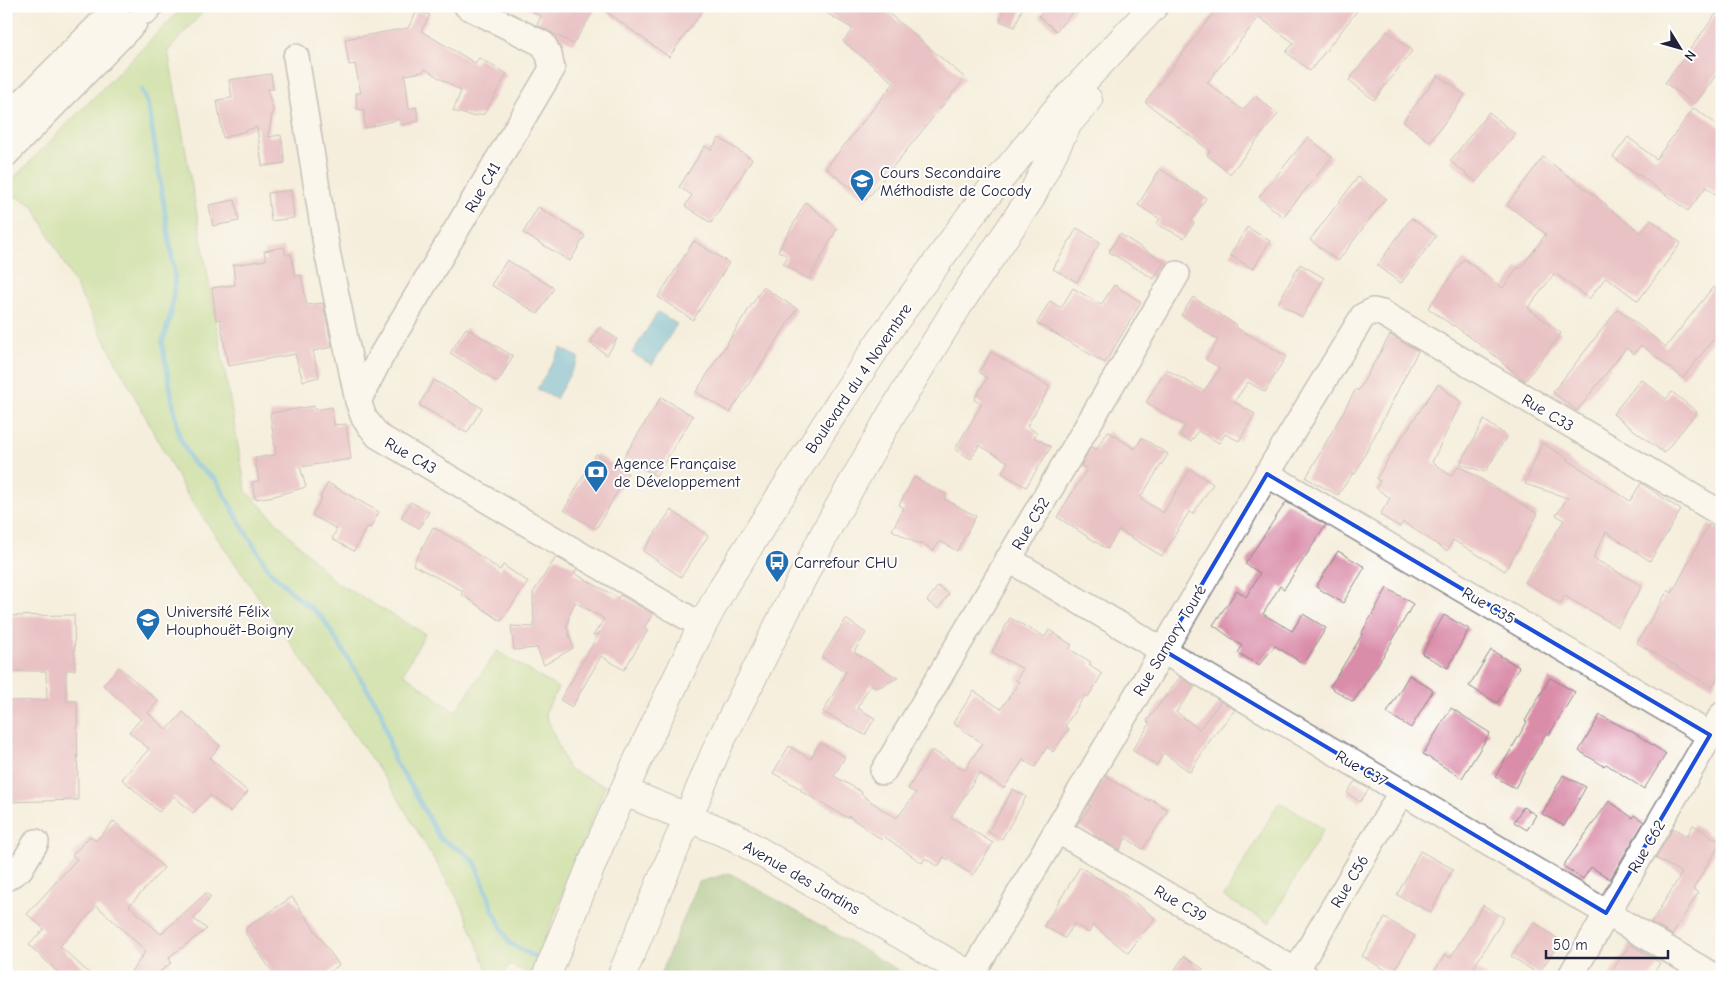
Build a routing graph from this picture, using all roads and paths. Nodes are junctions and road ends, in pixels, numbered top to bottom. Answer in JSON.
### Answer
{"nodes":[{"id":1,"x":467,"y":6,"type":"edge"},
{"id":2,"x":1154,"y":6,"type":"edge"},
{"id":3,"x":1173,"y":6,"type":"edge"},
{"id":4,"x":137,"y":12,"type":"edge"},
{"id":5,"x":296,"y":57,"type":"dead end"},
{"id":6,"x":73,"y":68,"type":"junction"},
{"id":7,"x":6,"y":119,"type":"edge"},
{"id":8,"x":6,"y":154,"type":"edge"},
{"id":9,"x":1177,"y":274,"type":"dead end"},
{"id":10,"x":1373,"y":311,"type":"joint"},
{"id":11,"x":358,"y":402,"type":"junction"},
{"id":12,"x":1267,"y":474,"type":"junction"},
{"id":13,"x":1722,"y":514,"type":"edge"},
{"id":14,"x":1008,"y":559,"type":"junction"},
{"id":15,"x":702,"y":626,"type":"junction"},
{"id":16,"x":1163,"y":650,"type":"junction"},
{"id":17,"x":1718,"y":722,"type":"edge"},
{"id":18,"x":883,"y":772,"type":"dead end"},
{"id":19,"x":1402,"y":791,"type":"junction"},
{"id":20,"x":625,"y":792,"type":"junction"},
{"id":21,"x":687,"y":817,"type":"junction"},
{"id":22,"x":1057,"y":830,"type":"junction"},
{"id":23,"x":36,"y":842,"type":"dead end"},
{"id":24,"x":6,"y":878,"type":"edge"},
{"id":25,"x":1606,"y":912,"type":"junction"},
{"id":26,"x":1301,"y":974,"type":"edge"},
{"id":27,"x":972,"y":976,"type":"edge"},
{"id":28,"x":546,"y":977,"type":"edge"},
{"id":29,"x":621,"y":977,"type":"edge"},
{"id":30,"x":1570,"y":977,"type":"edge"},
{"id":31,"x":1715,"y":977,"type":"edge"}],
"edges":[{"from":1,"to":11,"type":"street","name":"Rue C41"},
{"from":2,"to":15,"type":"main road","name":"Boulevard du 4 Novembre"},
{"from":3,"to":21,"type":"main road"},
{"from":4,"to":6,"type":"street"},
{"from":5,"to":11,"type":"street","name":"Rue C43"},
{"from":6,"to":7,"type":"street"},
{"from":6,"to":8,"type":"street"},
{"from":9,"to":14,"type":"street","name":"Rue C52"},
{"from":10,"to":12,"type":"street","name":"Rue Samory Touré"},
{"from":10,"to":13,"type":"street","name":"Rue C33"},
{"from":11,"to":15,"type":"street","name":"Rue C43"},
{"from":12,"to":16,"type":"street","name":"Rue Samory Touré"},
{"from":12,"to":17,"type":"street","name":"Rue C35"},
{"from":14,"to":16,"type":"street","name":"Rue C37"},
{"from":14,"to":18,"type":"street","name":"Rue C52"},
{"from":15,"to":20,"type":"main road","name":"Boulevard du 4 Novembre"},
{"from":16,"to":19,"type":"street","name":"Rue C37"},
{"from":16,"to":22,"type":"street","name":"Rue Samory Touré"},
{"from":17,"to":25,"type":"street","name":"Rue C62"},
{"from":19,"to":25,"type":"street","name":"Rue C37"},
{"from":19,"to":26,"type":"street","name":"Rue C56"},
{"from":20,"to":21,"type":"main road","name":"Avenue des Jardins"},
{"from":20,"to":28,"type":"main road","name":"Boulevard du 4 Novembre"},
{"from":21,"to":27,"type":"main road","name":"Avenue des Jardins"},
{"from":21,"to":29,"type":"main road"},
{"from":22,"to":26,"type":"street","name":"Rue C39"},
{"from":22,"to":27,"type":"street","name":"Rue Samory Touré"},
{"from":23,"to":24,"type":"street"},
{"from":25,"to":30,"type":"street","name":"Rue C62"},
{"from":25,"to":31,"type":"street","name":"Rue C37"}]}
